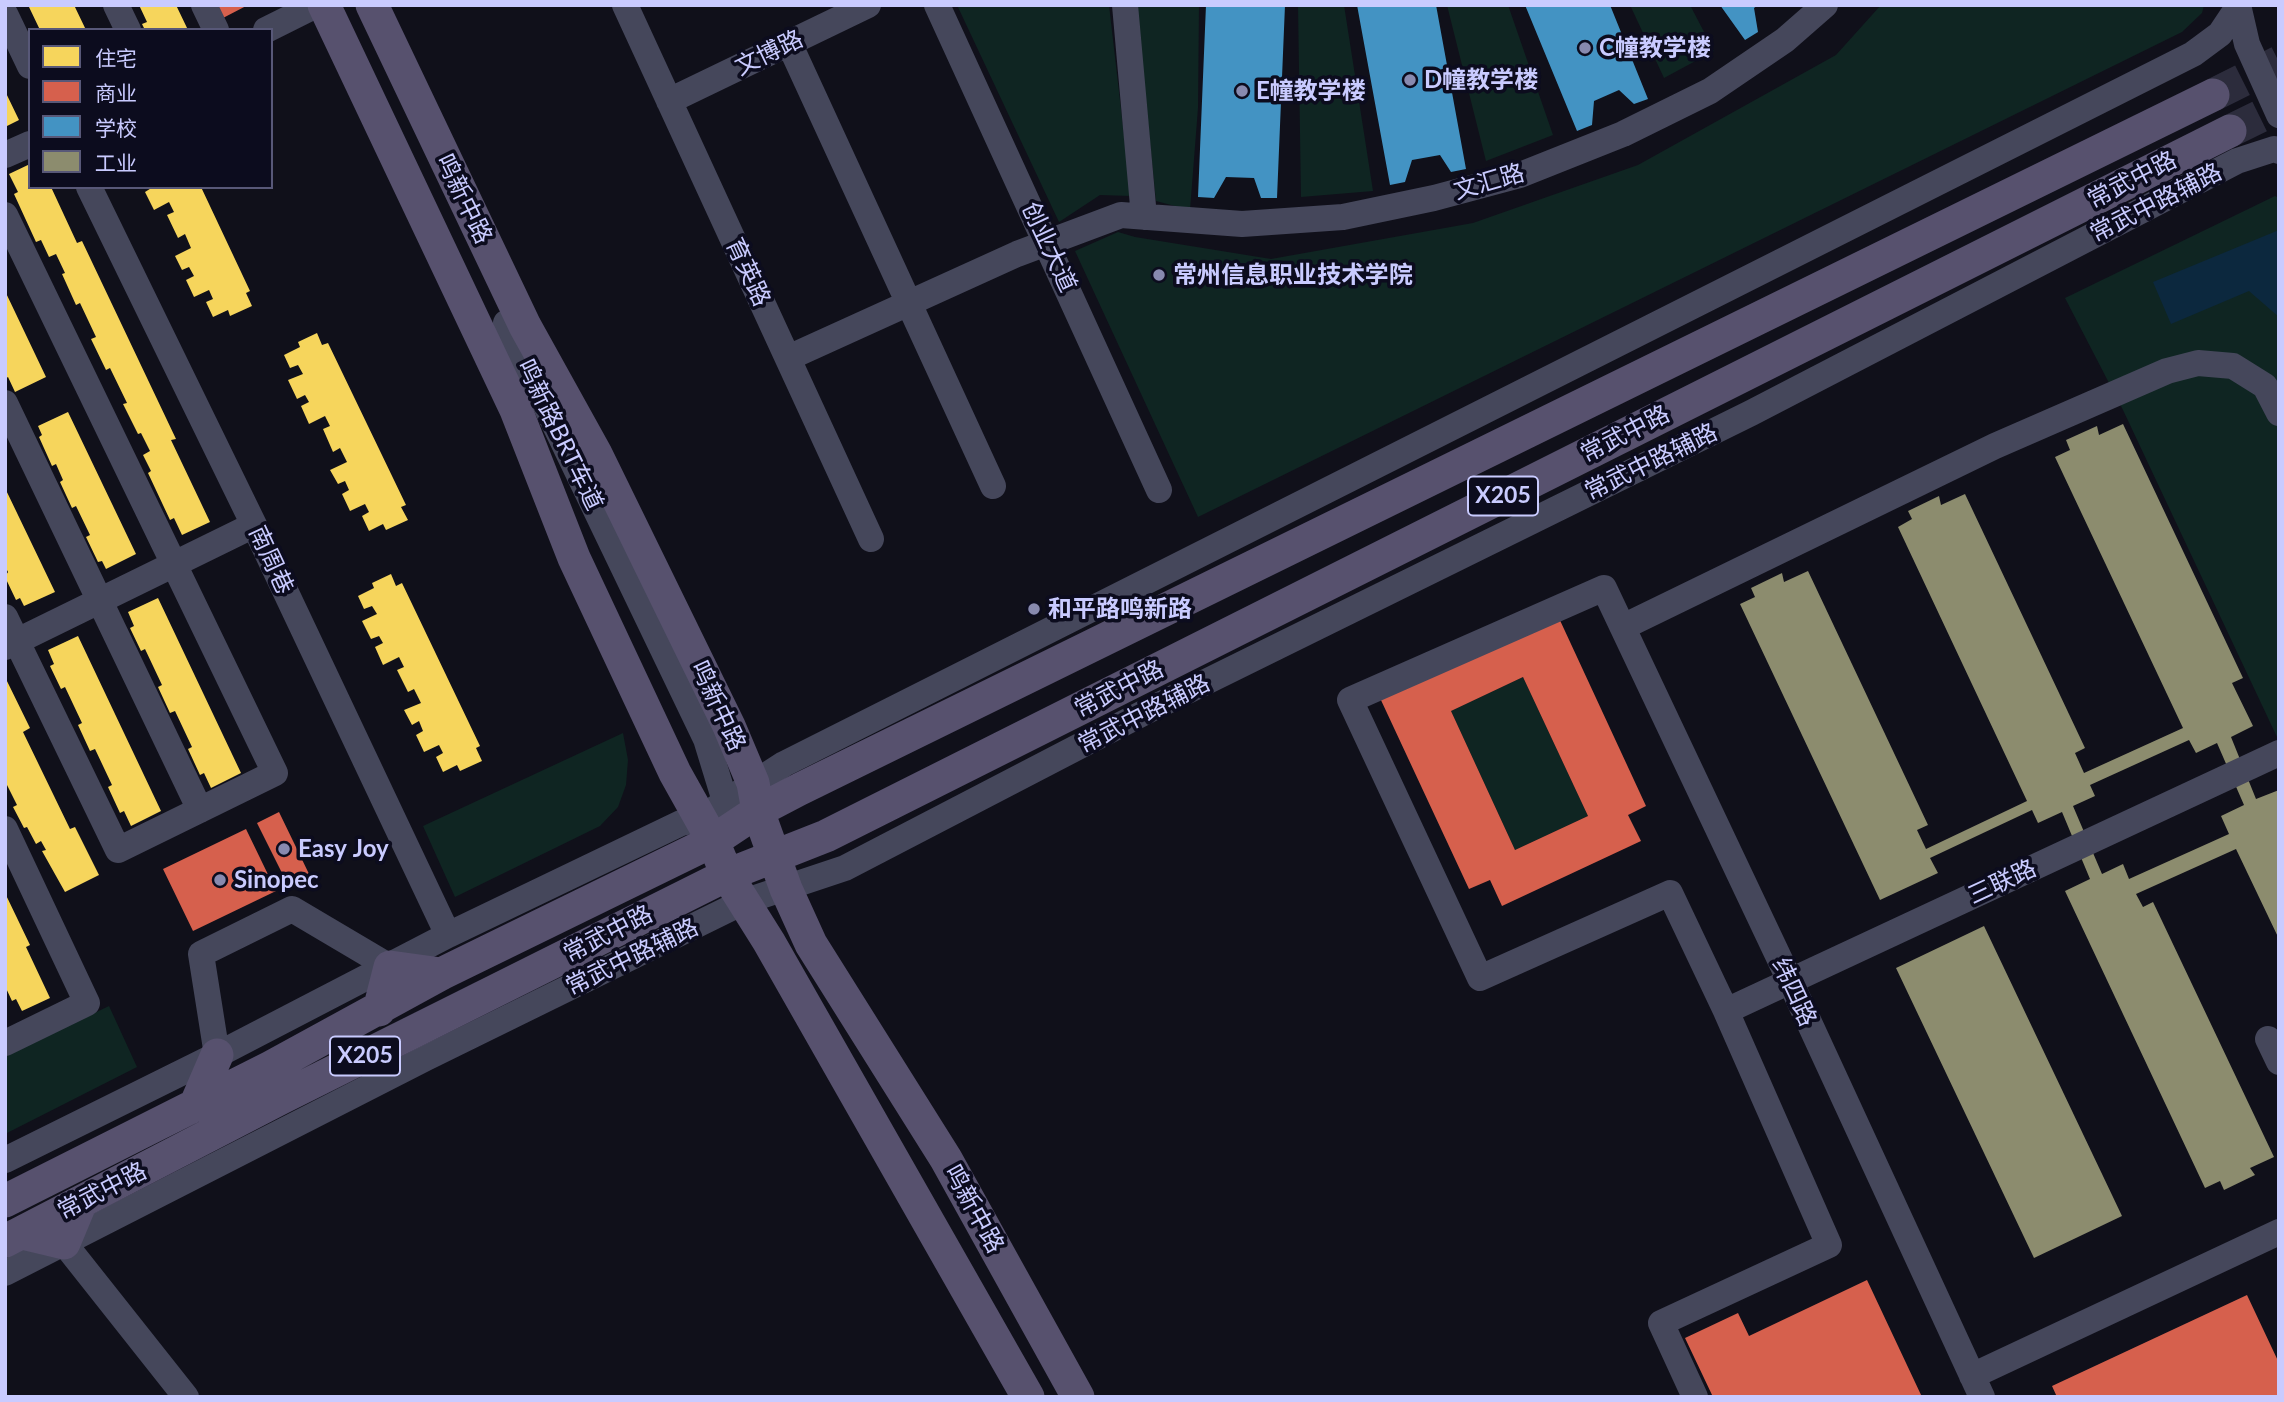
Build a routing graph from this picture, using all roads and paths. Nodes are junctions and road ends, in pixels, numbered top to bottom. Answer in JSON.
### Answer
{"nodes":[{"id":1,"x":116,"y":5,"type":"edge"},
{"id":2,"x":204,"y":5,"type":"edge"},
{"id":3,"x":316,"y":5,"type":"edge"},
{"id":4,"x":324,"y":5,"type":"edge"},
{"id":5,"x":342,"y":5,"type":"edge"},
{"id":6,"x":355,"y":5,"type":"edge"},
{"id":7,"x":372,"y":5,"type":"edge"},
{"id":8,"x":625,"y":5,"type":"edge"},
{"id":9,"x":868,"y":5,"type":"edge"},
{"id":10,"x":937,"y":5,"type":"edge"},
{"id":11,"x":1125,"y":5,"type":"edge"},
{"id":12,"x":1825,"y":5,"type":"edge"},
{"id":13,"x":2238,"y":6,"type":"edge"},
{"id":14,"x":5,"y":14,"type":"edge"},
{"id":15,"x":127,"y":28,"type":"edge"},
{"id":16,"x":215,"y":28,"type":"edge"},
{"id":17,"x":270,"y":28,"type":"edge"},
{"id":18,"x":789,"y":43,"type":"junction"},
{"id":19,"x":28,"y":62,"type":"edge"},
{"id":20,"x":2213,"y":95,"type":"tunnel mouth"},
{"id":21,"x":669,"y":100,"type":"junction"},
{"id":22,"x":2279,"y":115,"type":"edge"},
{"id":23,"x":2230,"y":131,"type":"tunnel mouth"},
{"id":24,"x":28,"y":145,"type":"edge"},
{"id":25,"x":2279,"y":151,"type":"edge"},
{"id":26,"x":5,"y":155,"type":"edge"},
{"id":27,"x":90,"y":189,"type":"edge"},
{"id":28,"x":5,"y":215,"type":"edge"},
{"id":29,"x":1144,"y":217,"type":"junction"},
{"id":30,"x":1046,"y":241,"type":"junction"},
{"id":31,"x":909,"y":303,"type":"junction"},
{"id":32,"x":788,"y":358,"type":"junction"},
{"id":33,"x":2279,"y":413,"type":"edge"},
{"id":34,"x":8,"y":415,"type":"edge"},
{"id":35,"x":993,"y":486,"type":"dead end"},
{"id":36,"x":1159,"y":489,"type":"dead end"},
{"id":37,"x":254,"y":525,"type":"junction"},
{"id":38,"x":871,"y":539,"type":"dead end"},
{"id":39,"x":174,"y":564,"type":"junction"},
{"id":40,"x":100,"y":601,"type":"junction"},
{"id":41,"x":5,"y":617,"type":"edge"},
{"id":42,"x":1623,"y":627,"type":"junction"},
{"id":43,"x":11,"y":644,"type":"edge"},
{"id":44,"x":2279,"y":753,"type":"edge"},
{"id":45,"x":756,"y":797,"type":"junction"},
{"id":46,"x":200,"y":810,"type":"junction"},
{"id":47,"x":711,"y":826,"type":"junction"},
{"id":48,"x":5,"y":828,"type":"edge"},
{"id":49,"x":774,"y":857,"type":"junction"},
{"id":50,"x":735,"y":888,"type":"junction"},
{"id":51,"x":786,"y":889,"type":"junction"},
{"id":52,"x":448,"y":935,"type":"junction"},
{"id":53,"x":390,"y":967,"type":"junction"},
{"id":54,"x":441,"y":974,"type":"junction"},
{"id":55,"x":1790,"y":981,"type":"junction"},
{"id":56,"x":379,"y":1010,"type":"junction"},
{"id":57,"x":1726,"y":1011,"type":"junction"},
{"id":58,"x":7,"y":1037,"type":"edge"},
{"id":59,"x":217,"y":1055,"type":"junction"},
{"id":60,"x":195,"y":1106,"type":"junction"},
{"id":61,"x":5,"y":1160,"type":"edge"},
{"id":62,"x":5,"y":1201,"type":"edge"},
{"id":63,"x":81,"y":1202,"type":"junction"},
{"id":64,"x":2279,"y":1232,"type":"edge"},
{"id":65,"x":14,"y":1237,"type":"edge"},
{"id":66,"x":64,"y":1243,"type":"junction"},
{"id":67,"x":5,"y":1273,"type":"edge"},
{"id":68,"x":1977,"y":1386,"type":"edge"},
{"id":69,"x":186,"y":1397,"type":"edge"},
{"id":70,"x":1028,"y":1397,"type":"edge"},
{"id":71,"x":1078,"y":1397,"type":"edge"},
{"id":72,"x":1695,"y":1397,"type":"edge"}],
"edges":[{"from":1,"to":15,"type":"street"},
{"from":2,"to":16,"type":"street"},
{"from":3,"to":17,"type":"street"},
{"from":4,"to":47,"type":"main road","name":"鸣新中路"},
{"from":5,"to":47,"type":"street","name":"鸣新路BRT车道"},
{"from":6,"to":47,"type":"street","name":"鸣新路BRT车道"},
{"from":7,"to":45,"type":"main road","name":"鸣新中路"},
{"from":8,"to":21,"type":"street","name":"育英路"},
{"from":9,"to":18,"type":"street","name":"文博路"},
{"from":10,"to":30,"type":"street","name":"创业大道"},
{"from":11,"to":29,"type":"street"},
{"from":12,"to":29,"type":"street","name":"文汇路"},
{"from":13,"to":22,"type":"street"},
{"from":13,"to":45,"type":"street"},
{"from":14,"to":19,"type":"street"},
{"from":18,"to":21,"type":"street","name":"文博路"},
{"from":18,"to":31,"type":"street"},
{"from":20,"to":45,"type":"main road","name":"常武中路","number":"X205"},
{"from":21,"to":32,"type":"street","name":"育英路"},
{"from":23,"to":49,"type":"main road","name":"常武中路","number":"X205"},
{"from":24,"to":26,"type":"street"},
{"from":25,"to":51,"type":"street","name":"常武中路辅路"},
{"from":27,"to":37,"type":"street","name":"南周巷"},
{"from":28,"to":39,"type":"street"},
{"from":29,"to":30,"type":"street","name":"文汇路"},
{"from":30,"to":31,"type":"street","name":"文汇路"},
{"from":30,"to":36,"type":"street","name":"创业大道"},
{"from":31,"to":32,"type":"street","name":"文汇路"},
{"from":31,"to":35,"type":"street"},
{"from":32,"to":38,"type":"street","name":"育英路"},
{"from":33,"to":42,"type":"street"},
{"from":34,"to":40,"type":"street"},
{"from":37,"to":39,"type":"street"},
{"from":37,"to":52,"type":"street","name":"南周巷"},
{"from":39,"to":40,"type":"street"},
{"from":39,"to":46,"type":"street"},
{"from":40,"to":43,"type":"street"},
{"from":40,"to":46,"type":"street"},
{"from":41,"to":43,"type":"street"},
{"from":42,"to":55,"type":"street","name":"纬四路"},
{"from":42,"to":57,"type":"street","name":"纬四路"},
{"from":43,"to":46,"type":"street"},
{"from":44,"to":55,"type":"street","name":"三联路"},
{"from":45,"to":47,"type":"main road","name":"常武中路","number":"X205"},
{"from":45,"to":49,"type":"main road","name":"鸣新中路"},
{"from":47,"to":50,"type":"main road","name":"鸣新中路"},
{"from":47,"to":52,"type":"street"},
{"from":47,"to":54,"type":"main road","name":"常武中路","number":"X205"},
{"from":48,"to":58,"type":"street"},
{"from":49,"to":50,"type":"main road","name":"常武中路","number":"X205"},
{"from":49,"to":51,"type":"main road","name":"鸣新中路"},
{"from":50,"to":51,"type":"main road"},
{"from":50,"to":63,"type":"main road","name":"常武中路","number":"X205"},
{"from":50,"to":66,"type":"street","name":"常武中路辅路"},
{"from":50,"to":70,"type":"main road","name":"鸣新中路"},
{"from":51,"to":71,"type":"main road","name":"鸣新中路"},
{"from":52,"to":53,"type":"street"},
{"from":53,"to":54,"type":"main road"},
{"from":53,"to":56,"type":"main road"},
{"from":53,"to":59,"type":"street"},
{"from":53,"to":59,"type":"street"},
{"from":54,"to":56,"type":"main road","name":"常武中路","number":"X205"},
{"from":55,"to":57,"type":"street","name":"三联路"},
{"from":55,"to":68,"type":"street","name":"纬四路"},
{"from":56,"to":60,"type":"main road","name":"常武中路","number":"X205"},
{"from":57,"to":72,"type":"street"},
{"from":59,"to":60,"type":"main road"},
{"from":59,"to":61,"type":"street"},
{"from":60,"to":62,"type":"main road","name":"常武中路","number":"X205"},
{"from":63,"to":65,"type":"main road","name":"常武中路","number":"X205"},
{"from":63,"to":66,"type":"main road"},
{"from":64,"to":68,"type":"street"},
{"from":65,"to":66,"type":"main road"},
{"from":66,"to":67,"type":"street","name":"常武中路辅路"},
{"from":66,"to":69,"type":"street"}]}
